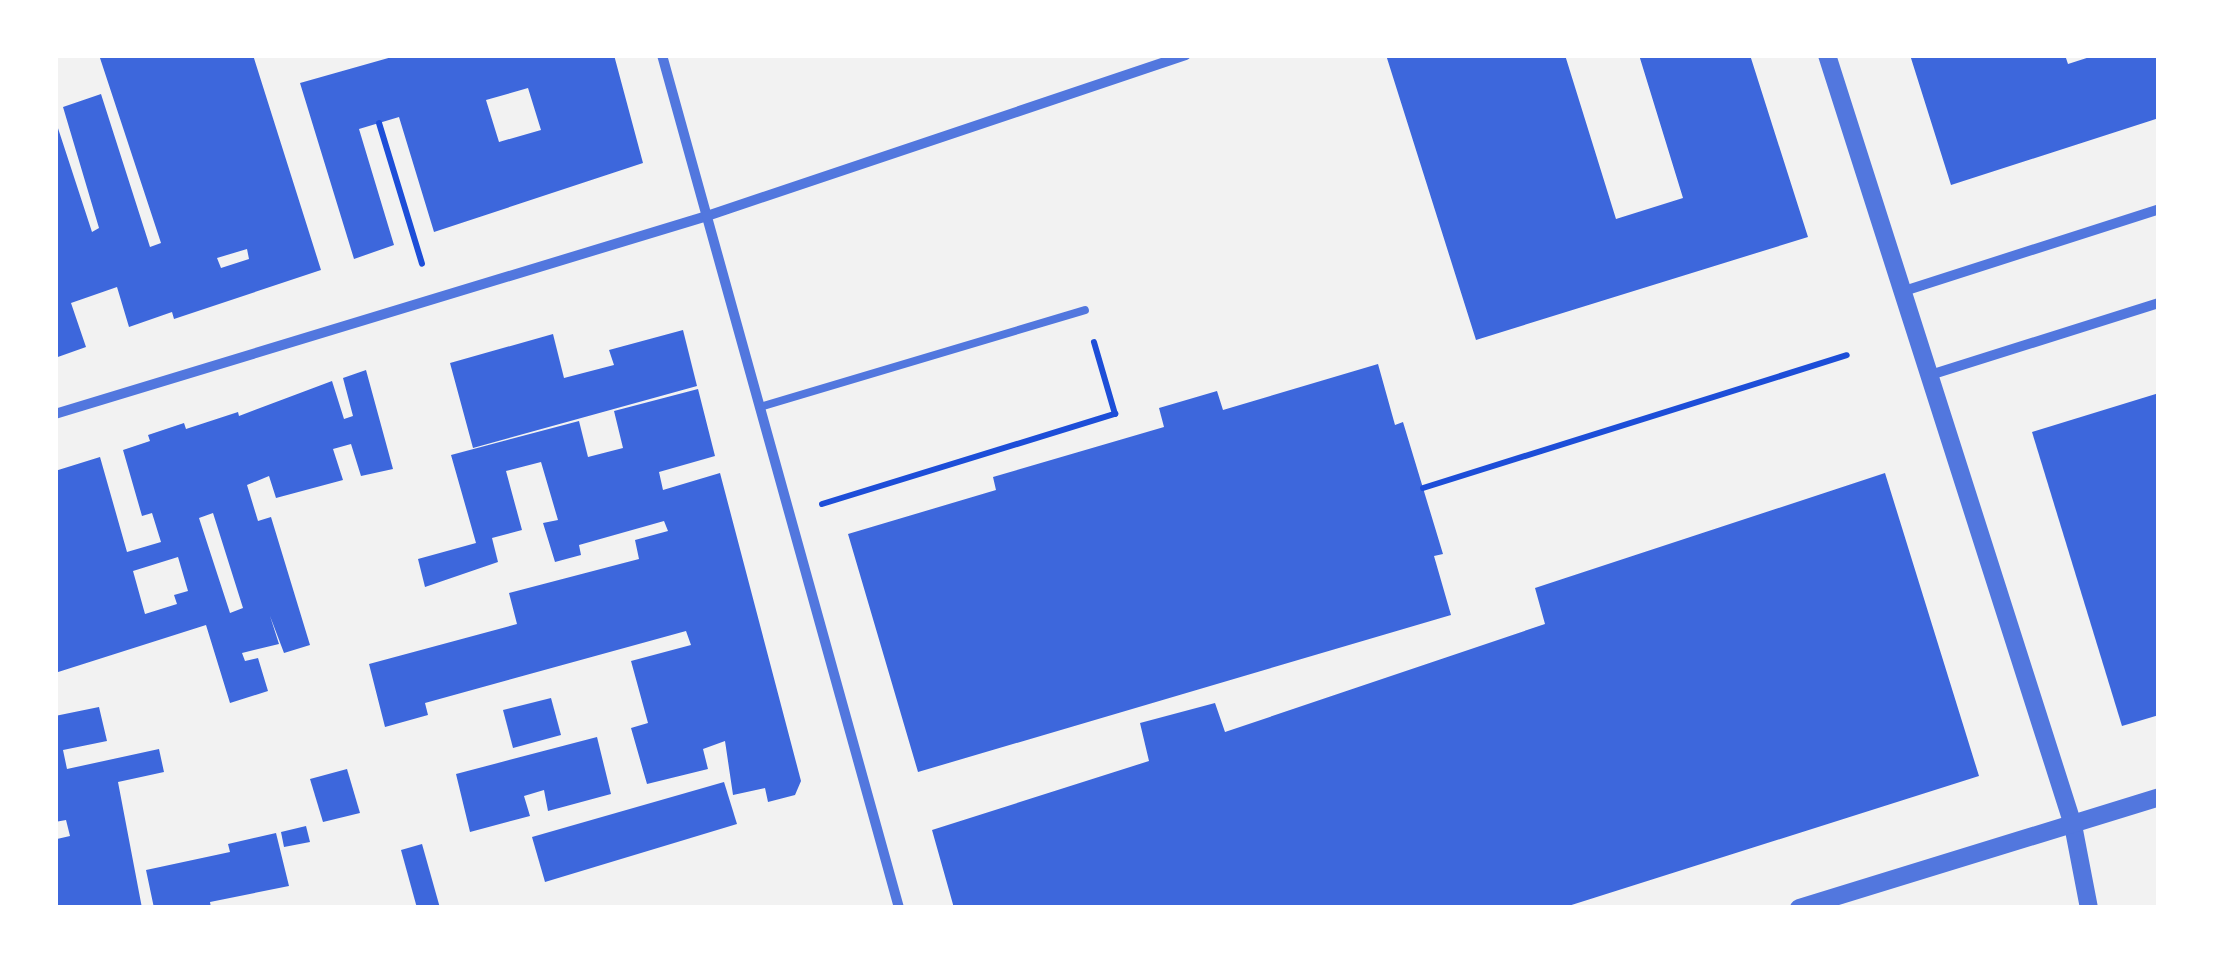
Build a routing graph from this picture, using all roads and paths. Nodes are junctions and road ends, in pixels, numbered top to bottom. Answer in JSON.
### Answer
{"nodes":[{"id":1,"x":662,"y":55,"type":"edge"},
{"id":2,"x":1186,"y":55,"type":"edge"},
{"id":3,"x":1827,"y":55,"type":"edge"},
{"id":4,"x":379,"y":123,"type":"dead end"},
{"id":5,"x":2159,"y":209,"type":"edge"},
{"id":6,"x":707,"y":216,"type":"junction"},
{"id":7,"x":1902,"y":292,"type":"junction"},
{"id":8,"x":432,"y":299,"type":"junction"},
{"id":9,"x":2159,"y":303,"type":"edge"},
{"id":10,"x":1085,"y":310,"type":"joint"},
{"id":11,"x":1847,"y":355,"type":"dead end"},
{"id":12,"x":1926,"y":376,"type":"junction"},
{"id":13,"x":760,"y":407,"type":"junction"},
{"id":14,"x":55,"y":414,"type":"edge"},
{"id":15,"x":1424,"y":488,"type":"dead end"},
{"id":16,"x":792,"y":514,"type":"junction"},
{"id":17,"x":2159,"y":797,"type":"edge"},
{"id":18,"x":2073,"y":825,"type":"junction"},
{"id":19,"x":899,"y":908,"type":"edge"},
{"id":20,"x":1799,"y":908,"type":"edge"},
{"id":21,"x":2089,"y":908,"type":"edge"}],
"edges":[{"from":1,"to":6,"type":"street"},
{"from":2,"to":6,"type":"street"},
{"from":3,"to":7,"type":"street"},
{"from":4,"to":8,"type":"path"},
{"from":5,"to":7,"type":"street"},
{"from":6,"to":8,"type":"street"},
{"from":6,"to":13,"type":"street"},
{"from":7,"to":12,"type":"street"},
{"from":8,"to":14,"type":"street"},
{"from":9,"to":12,"type":"street"},
{"from":10,"to":13,"type":"lane"},
{"from":10,"to":16,"type":"path"},
{"from":11,"to":15,"type":"path"},
{"from":12,"to":18,"type":"street"},
{"from":13,"to":16,"type":"street"},
{"from":16,"to":19,"type":"street"},
{"from":17,"to":18,"type":"street"},
{"from":18,"to":20,"type":"street"},
{"from":18,"to":21,"type":"street"}]}
